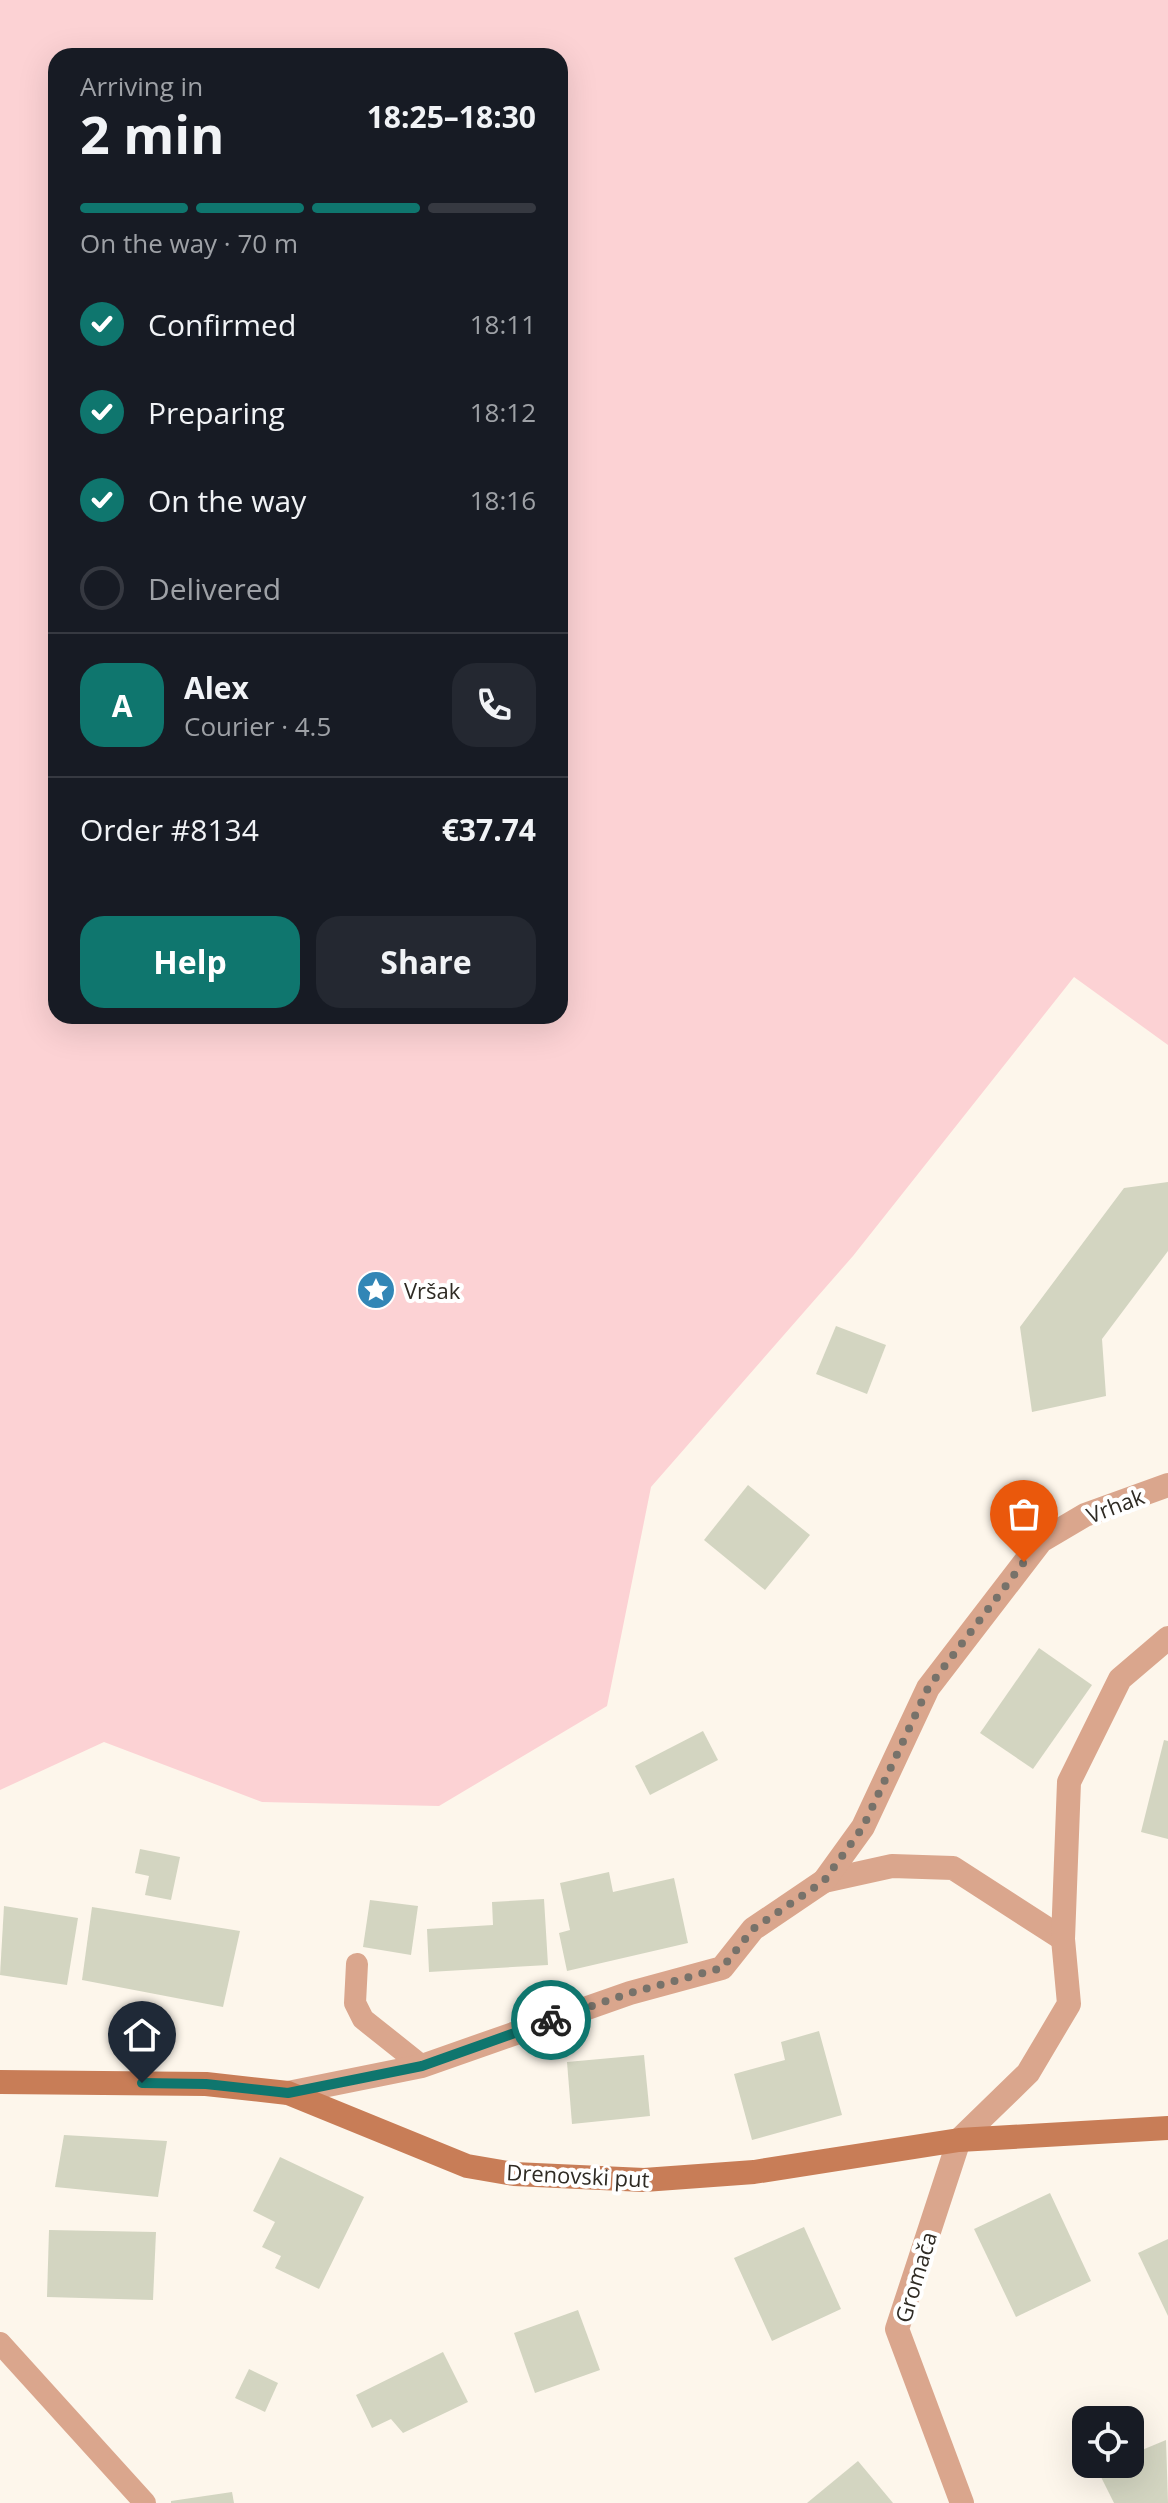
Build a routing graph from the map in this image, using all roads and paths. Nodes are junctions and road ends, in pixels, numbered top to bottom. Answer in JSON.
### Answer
{"nodes":[{"id":1,"x":1168,"y":1485,"type":"edge"},
{"id":2,"x":1168,"y":1638,"type":"edge"},
{"id":3,"x":824,"y":1881,"type":"junction"},
{"id":4,"x":1063,"y":1939,"type":"junction"},
{"id":5,"x":357,"y":1964,"type":"dead end"},
{"id":6,"x":422,"y":2066,"type":"junction"},
{"id":7,"x":0,"y":2082,"type":"edge"},
{"id":8,"x":288,"y":2093,"type":"junction"},
{"id":9,"x":1168,"y":2128,"type":"edge"},
{"id":10,"x":959,"y":2140,"type":"junction"},
{"id":11,"x":0,"y":2343,"type":"edge"},
{"id":12,"x":145,"y":2503,"type":"edge"},
{"id":13,"x":962,"y":2503,"type":"edge"}],
"edges":[{"from":1,"to":3,"type":"street","name":"Vrhak"},
{"from":2,"to":4,"type":"street"},
{"from":3,"to":4,"type":"street","name":"Vrhak"},
{"from":3,"to":6,"type":"street","name":"Vrhak"},
{"from":4,"to":10,"type":"street"},
{"from":5,"to":6,"type":"lane"},
{"from":6,"to":8,"type":"street","name":"Vrhak"},
{"from":7,"to":8,"type":"main road","name":"Drenovski put"},
{"from":8,"to":10,"type":"main road","name":"Drenovski put"},
{"from":9,"to":10,"type":"main road","name":"Drenovski put"},
{"from":10,"to":13,"type":"street","name":"Gromača"},
{"from":11,"to":12,"type":"lane"}]}
